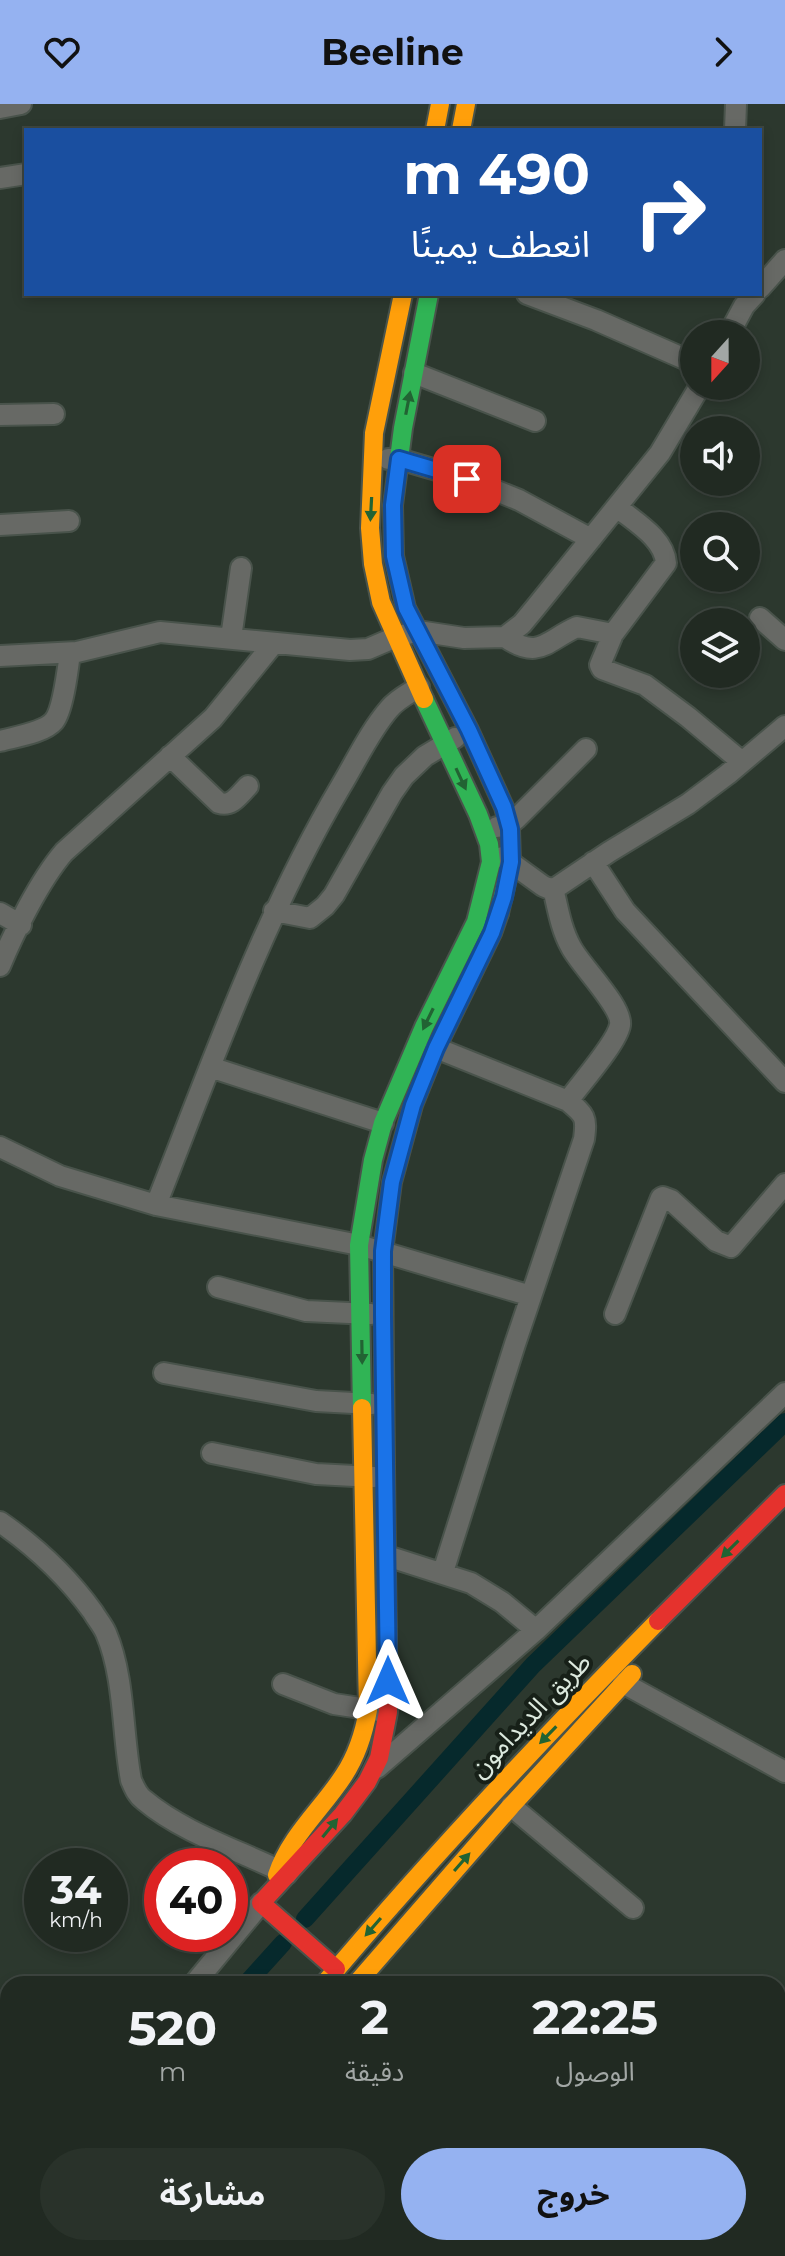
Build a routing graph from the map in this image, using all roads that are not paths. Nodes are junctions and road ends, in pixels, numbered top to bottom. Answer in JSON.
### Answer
{"nodes":[{"id":1,"x":21,"y":104,"type":"edge"},
{"id":2,"x":440,"y":104,"type":"edge"},
{"id":3,"x":466,"y":104,"type":"edge"},
{"id":4,"x":736,"y":104,"type":"edge"},
{"id":5,"x":0,"y":108,"type":"edge"},
{"id":6,"x":435,"y":128,"type":"edge"},
{"id":7,"x":461,"y":128,"type":"edge"},
{"id":8,"x":735,"y":128,"type":"edge"},
{"id":9,"x":24,"y":174,"type":"edge"},
{"id":10,"x":0,"y":178,"type":"edge"},
{"id":11,"x":774,"y":263,"type":"edge"},
{"id":12,"x":762,"y":284,"type":"edge"},
{"id":13,"x":403,"y":296,"type":"edge"},
{"id":14,"x":429,"y":296,"type":"edge"},
{"id":15,"x":532,"y":296,"type":"edge"},
{"id":16,"x":753,"y":296,"type":"edge"},
{"id":17,"x":736,"y":320,"type":"edge"},
{"id":18,"x":680,"y":357,"type":"edge"},
{"id":19,"x":414,"y":373,"type":"junction"},
{"id":20,"x":692,"y":400,"type":"edge"},
{"id":21,"x":54,"y":414,"type":"dead end"},
{"id":22,"x":0,"y":415,"type":"edge"},
{"id":23,"x":535,"y":421,"type":"dead end"},
{"id":24,"x":373,"y":458,"type":"junction"},
{"id":25,"x":399,"y":459,"type":"junction"},
{"id":26,"x":617,"y":507,"type":"junction"},
{"id":27,"x":69,"y":521,"type":"dead end"},
{"id":28,"x":0,"y":525,"type":"edge"},
{"id":29,"x":591,"y":539,"type":"junction"},
{"id":30,"x":241,"y":568,"type":"dead end"},
{"id":31,"x":760,"y":618,"type":"dead end"},
{"id":32,"x":418,"y":631,"type":"junction"},
{"id":33,"x":613,"y":634,"type":"junction"},
{"id":34,"x":396,"y":637,"type":"junction"},
{"id":35,"x":505,"y":637,"type":"junction"},
{"id":36,"x":231,"y":638,"type":"junction"},
{"id":37,"x":785,"y":640,"type":"edge"},
{"id":38,"x":274,"y":643,"type":"junction"},
{"id":39,"x":70,"y":653,"type":"junction"},
{"id":40,"x":0,"y":656,"type":"edge"},
{"id":41,"x":419,"y":687,"type":"junction"},
{"id":42,"x":785,"y":726,"type":"edge"},
{"id":43,"x":469,"y":730,"type":"junction"},
{"id":44,"x":0,"y":741,"type":"edge"},
{"id":45,"x":445,"y":744,"type":"junction"},
{"id":46,"x":586,"y":749,"type":"dead end"},
{"id":47,"x":170,"y":756,"type":"junction"},
{"id":48,"x":742,"y":762,"type":"junction"},
{"id":49,"x":248,"y":786,"type":"dead end"},
{"id":50,"x":509,"y":825,"type":"junction"},
{"id":51,"x":487,"y":840,"type":"junction"},
{"id":52,"x":511,"y":862,"type":"junction"},
{"id":53,"x":593,"y":862,"type":"junction"},
{"id":54,"x":553,"y":888,"type":"junction"},
{"id":55,"x":274,"y":911,"type":"junction"},
{"id":56,"x":0,"y":913,"type":"edge"},
{"id":57,"x":21,"y":925,"type":"junction"},
{"id":58,"x":0,"y":966,"type":"edge"},
{"id":59,"x":436,"y":1048,"type":"junction"},
{"id":60,"x":210,"y":1067,"type":"junction"},
{"id":61,"x":785,"y":1082,"type":"edge"},
{"id":62,"x":568,"y":1101,"type":"junction"},
{"id":63,"x":383,"y":1123,"type":"junction"},
{"id":64,"x":0,"y":1147,"type":"edge"},
{"id":65,"x":785,"y":1184,"type":"edge"},
{"id":66,"x":156,"y":1205,"type":"junction"},
{"id":67,"x":359,"y":1245,"type":"junction"},
{"id":68,"x":383,"y":1251,"type":"junction"},
{"id":69,"x":218,"y":1287,"type":"dead end"},
{"id":70,"x":531,"y":1296,"type":"junction"},
{"id":71,"x":361,"y":1314,"type":"junction"},
{"id":72,"x":615,"y":1314,"type":"dead end"},
{"id":73,"x":383,"y":1315,"type":"junction"},
{"id":74,"x":164,"y":1373,"type":"dead end"},
{"id":75,"x":785,"y":1393,"type":"edge"},
{"id":76,"x":362,"y":1404,"type":"junction"},
{"id":77,"x":384,"y":1405,"type":"junction"},
{"id":78,"x":212,"y":1453,"type":"dead end"},
{"id":79,"x":386,"y":1477,"type":"junction"},
{"id":80,"x":363,"y":1478,"type":"junction"},
{"id":81,"x":785,"y":1494,"type":"edge"},
{"id":82,"x":785,"y":1519,"type":"edge"},
{"id":83,"x":0,"y":1522,"type":"edge"},
{"id":84,"x":387,"y":1556,"type":"junction"},
{"id":85,"x":443,"y":1572,"type":"junction"},
{"id":86,"x":666,"y":1625,"type":"junction"},
{"id":87,"x":536,"y":1630,"type":"junction"},
{"id":88,"x":623,"y":1683,"type":"junction"},
{"id":89,"x":283,"y":1684,"type":"dead end"},
{"id":90,"x":378,"y":1711,"type":"junction"},
{"id":91,"x":374,"y":1771,"type":"junction"},
{"id":92,"x":785,"y":1772,"type":"edge"},
{"id":93,"x":511,"y":1806,"type":"junction"},
{"id":94,"x":280,"y":1876,"type":"junction"},
{"id":95,"x":261,"y":1903,"type":"junction"},
{"id":96,"x":633,"y":1908,"type":"dead end"},
{"id":97,"x":336,"y":1969,"type":"junction"},
{"id":98,"x":201,"y":1976,"type":"edge"},
{"id":99,"x":330,"y":1976,"type":"edge"},
{"id":100,"x":364,"y":1976,"type":"edge"}],
"edges":[{"from":1,"to":5,"type":"street"},
{"from":2,"to":6,"type":"street"},
{"from":3,"to":7,"type":"street"},
{"from":4,"to":8,"type":"street"},
{"from":9,"to":10,"type":"street"},
{"from":11,"to":12,"type":"street"},
{"from":13,"to":24,"type":"street"},
{"from":14,"to":19,"type":"street"},
{"from":15,"to":18,"type":"street"},
{"from":16,"to":17,"type":"street"},
{"from":19,"to":23,"type":"street"},
{"from":25,"to":19,"type":"street","one_way":true},
{"from":20,"to":26,"type":"street"},
{"from":21,"to":22,"type":"street"},
{"from":24,"to":25,"type":"street"},
{"from":24,"to":34,"type":"street","one_way":true},
{"from":25,"to":29,"type":"street"},
{"from":25,"to":32,"type":"street"},
{"from":26,"to":29,"type":"street"},
{"from":26,"to":33,"type":"street"},
{"from":27,"to":28,"type":"street"},
{"from":29,"to":35,"type":"street"},
{"from":30,"to":36,"type":"street"},
{"from":31,"to":37,"type":"street"},
{"from":32,"to":34,"type":"street"},
{"from":32,"to":35,"type":"street"},
{"from":32,"to":43,"type":"street"},
{"from":33,"to":35,"type":"street"},
{"from":33,"to":48,"type":"street"},
{"from":34,"to":38,"type":"street"},
{"from":34,"to":41,"type":"street"},
{"from":36,"to":38,"type":"street"},
{"from":36,"to":39,"type":"street"},
{"from":38,"to":47,"type":"street"},
{"from":39,"to":40,"type":"street"},
{"from":39,"to":44,"type":"street"},
{"from":41,"to":45,"type":"street"},
{"from":41,"to":55,"type":"street"},
{"from":42,"to":48,"type":"street"},
{"from":43,"to":45,"type":"street"},
{"from":43,"to":50,"type":"street"},
{"from":45,"to":51,"type":"street","one_way":true},
{"from":45,"to":55,"type":"street"},
{"from":46,"to":50,"type":"street"},
{"from":47,"to":49,"type":"street"},
{"from":47,"to":57,"type":"street"},
{"from":48,"to":53,"type":"street"},
{"from":50,"to":51,"type":"street"},
{"from":50,"to":52,"type":"street"},
{"from":51,"to":52,"type":"street"},
{"from":51,"to":63,"type":"street","one_way":true},
{"from":52,"to":54,"type":"street"},
{"from":52,"to":59,"type":"street"},
{"from":53,"to":54,"type":"street"},
{"from":53,"to":61,"type":"street"},
{"from":54,"to":62,"type":"street"},
{"from":55,"to":60,"type":"street"},
{"from":56,"to":57,"type":"street"},
{"from":57,"to":58,"type":"street"},
{"from":59,"to":62,"type":"street"},
{"from":59,"to":68,"type":"street"},
{"from":60,"to":63,"type":"street"},
{"from":60,"to":66,"type":"street"},
{"from":62,"to":70,"type":"street"},
{"from":63,"to":67,"type":"street"},
{"from":64,"to":66,"type":"street"},
{"from":65,"to":72,"type":"street"},
{"from":66,"to":67,"type":"street"},
{"from":67,"to":68,"type":"street"},
{"from":67,"to":71,"type":"street"},
{"from":68,"to":70,"type":"street"},
{"from":68,"to":73,"type":"street"},
{"from":69,"to":71,"type":"street"},
{"from":70,"to":85,"type":"street"},
{"from":71,"to":73,"type":"street"},
{"from":71,"to":76,"type":"street","one_way":true},
{"from":73,"to":77,"type":"street"},
{"from":74,"to":76,"type":"street"},
{"from":75,"to":87,"type":"street"},
{"from":76,"to":77,"type":"street"},
{"from":76,"to":80,"type":"street"},
{"from":77,"to":79,"type":"street"},
{"from":78,"to":80,"type":"street"},
{"from":79,"to":80,"type":"street"},
{"from":79,"to":84,"type":"street"},
{"from":80,"to":90,"type":"street"},
{"from":81,"to":86,"type":"street","name":"طريق الديدامون","one_way":true},
{"from":82,"to":86,"type":"street","name":"طريق الديدامون"},
{"from":83,"to":94,"type":"street"},
{"from":84,"to":85,"type":"street"},
{"from":84,"to":90,"type":"street"},
{"from":85,"to":87,"type":"street"},
{"from":86,"to":88,"type":"street","name":"طريق الديدامون"},
{"from":86,"to":97,"type":"street","name":"طريق الديدامون","one_way":true},
{"from":87,"to":91,"type":"street"},
{"from":88,"to":92,"type":"street"},
{"from":88,"to":93,"type":"street","name":"طريق الديدامون"},
{"from":89,"to":90,"type":"street"},
{"from":90,"to":91,"type":"street"},
{"from":90,"to":94,"type":"street"},
{"from":94,"to":91,"type":"street","one_way":true},
{"from":93,"to":96,"type":"street"},
{"from":100,"to":93,"type":"street","name":"طريق الديدامون","one_way":true},
{"from":94,"to":95,"type":"street"},
{"from":95,"to":97,"type":"street"},
{"from":95,"to":98,"type":"street"},
{"from":97,"to":99,"type":"street","name":"طريق الديدامون"}]}
